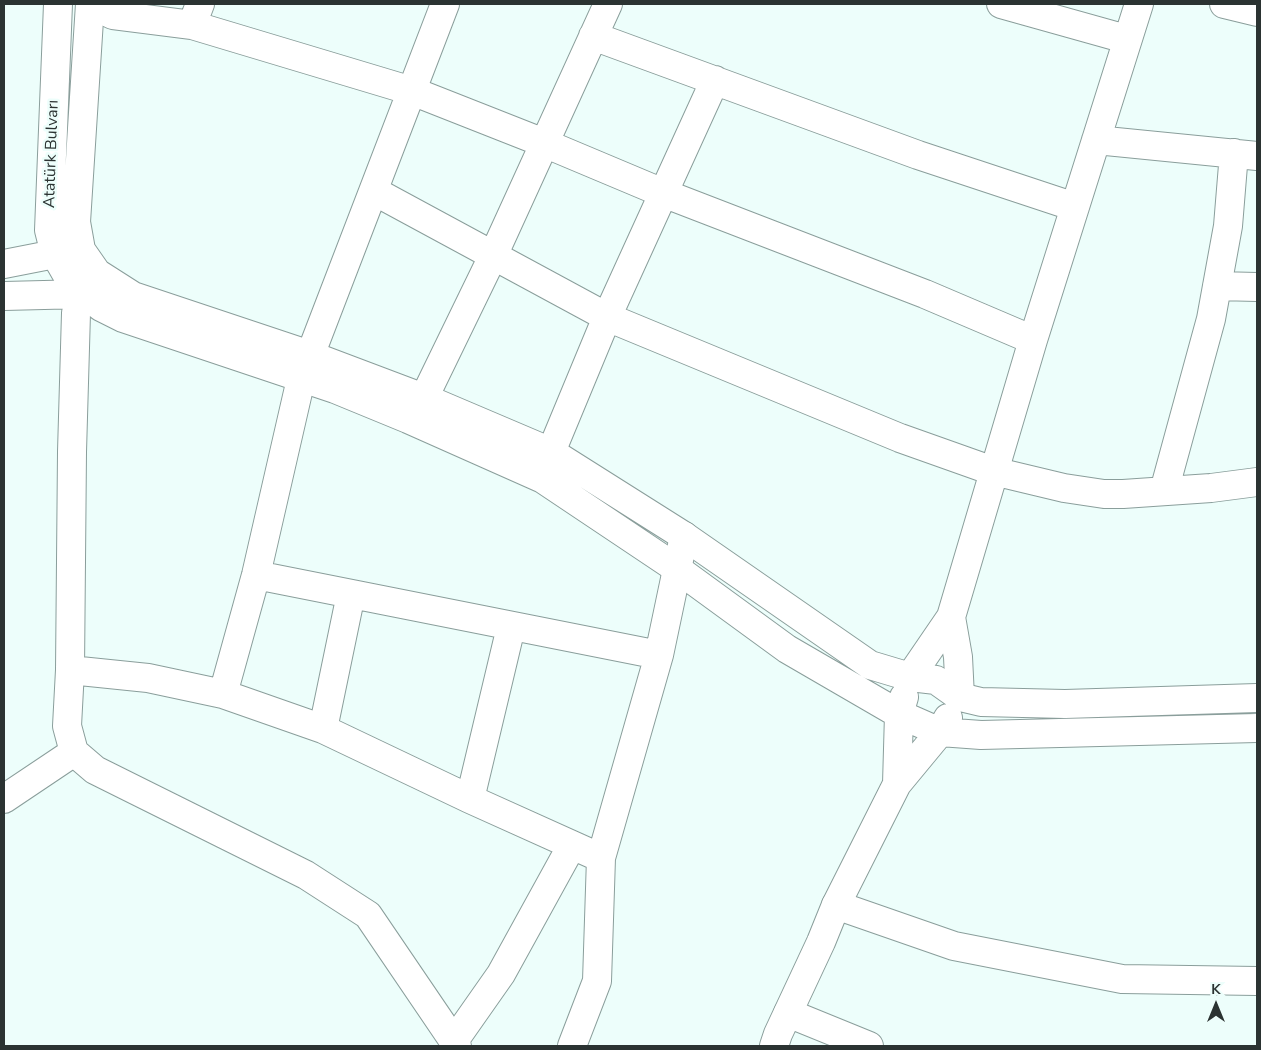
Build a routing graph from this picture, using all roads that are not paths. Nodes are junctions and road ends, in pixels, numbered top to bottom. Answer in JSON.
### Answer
{"nodes":[{"id":1,"x":58,"y":4,"type":"edge"},
{"id":2,"x":445,"y":4,"type":"edge"},
{"id":3,"x":608,"y":4,"type":"edge"},
{"id":4,"x":1001,"y":4,"type":"edge"},
{"id":5,"x":1139,"y":4,"type":"edge"},
{"id":6,"x":1224,"y":4,"type":"edge"},
{"id":7,"x":102,"y":7,"type":"edge"},
{"id":8,"x":1257,"y":12,"type":"edge"},
{"id":9,"x":196,"y":14,"type":"edge"},
{"id":10,"x":594,"y":36,"type":"junction"},
{"id":11,"x":1126,"y":40,"type":"junction"},
{"id":12,"x":715,"y":80,"type":"junction"},
{"id":13,"x":412,"y":91,"type":"junction"},
{"id":14,"x":1096,"y":140,"type":"junction"},
{"id":15,"x":544,"y":143,"type":"junction"},
{"id":16,"x":1246,"y":154,"type":"edge"},
{"id":17,"x":374,"y":191,"type":"junction"},
{"id":18,"x":663,"y":193,"type":"junction"},
{"id":19,"x":1075,"y":207,"type":"junction"},
{"id":20,"x":55,"y":254,"type":"junction"},
{"id":21,"x":493,"y":256,"type":"junction"},
{"id":22,"x":4,"y":264,"type":"edge"},
{"id":23,"x":90,"y":284,"type":"junction"},
{"id":24,"x":1217,"y":286,"type":"junction"},
{"id":25,"x":1257,"y":287,"type":"edge"},
{"id":26,"x":4,"y":296,"type":"edge"},
{"id":27,"x":607,"y":317,"type":"junction"},
{"id":28,"x":1033,"y":340,"type":"junction"},
{"id":29,"x":306,"y":367,"type":"junction"},
{"id":30,"x":424,"y":398,"type":"junction"},
{"id":31,"x":551,"y":452,"type":"junction"},
{"id":32,"x":993,"y":471,"type":"junction"},
{"id":33,"x":543,"y":479,"type":"junction"},
{"id":34,"x":1257,"y":482,"type":"edge"},
{"id":35,"x":1164,"y":491,"type":"junction"},
{"id":36,"x":684,"y":536,"type":"junction"},
{"id":37,"x":676,"y":568,"type":"junction"},
{"id":38,"x":256,"y":575,"type":"junction"},
{"id":39,"x":350,"y":594,"type":"junction"},
{"id":40,"x":951,"y":617,"type":"junction"},
{"id":41,"x":511,"y":627,"type":"junction"},
{"id":42,"x":659,"y":655,"type":"junction"},
{"id":43,"x":70,"y":670,"type":"junction"},
{"id":44,"x":910,"y":677,"type":"junction"},
{"id":45,"x":224,"y":694,"type":"junction"},
{"id":46,"x":960,"y":697,"type":"junction"},
{"id":47,"x":1257,"y":698,"type":"edge"},
{"id":48,"x":899,"y":714,"type":"junction"},
{"id":49,"x":1257,"y":728,"type":"edge"},
{"id":50,"x":323,"y":729,"type":"junction"},
{"id":51,"x":940,"y":732,"type":"junction"},
{"id":52,"x":74,"y":752,"type":"junction"},
{"id":53,"x":897,"y":784,"type":"junction"},
{"id":54,"x":4,"y":799,"type":"edge"},
{"id":55,"x":470,"y":799,"type":"junction"},
{"id":56,"x":572,"y":845,"type":"junction"},
{"id":57,"x":601,"y":858,"type":"junction"},
{"id":58,"x":836,"y":905,"type":"junction"},
{"id":59,"x":1257,"y":981,"type":"edge"},
{"id":60,"x":788,"y":1013,"type":"junction"},
{"id":61,"x":456,"y":1044,"type":"edge"},
{"id":62,"x":572,"y":1046,"type":"edge"},
{"id":63,"x":774,"y":1046,"type":"edge"},
{"id":64,"x":869,"y":1046,"type":"edge"}],
"edges":[{"from":1,"to":20,"type":"street","name":"Atatürk Bulvarı"},
{"from":2,"to":13,"type":"street"},
{"from":3,"to":10,"type":"street"},
{"from":4,"to":11,"type":"street"},
{"from":5,"to":11,"type":"street"},
{"from":6,"to":8,"type":"street"},
{"from":7,"to":9,"type":"street"},
{"from":7,"to":23,"type":"street","name":"Atatürk Bulvarı"},
{"from":9,"to":13,"type":"street"},
{"from":10,"to":12,"type":"street"},
{"from":10,"to":15,"type":"street"},
{"from":11,"to":14,"type":"street"},
{"from":12,"to":18,"type":"street"},
{"from":12,"to":19,"type":"street"},
{"from":13,"to":15,"type":"street"},
{"from":13,"to":17,"type":"street"},
{"from":14,"to":16,"type":"street"},
{"from":14,"to":19,"type":"street"},
{"from":15,"to":18,"type":"street"},
{"from":15,"to":21,"type":"street"},
{"from":16,"to":24,"type":"street"},
{"from":17,"to":21,"type":"street"},
{"from":17,"to":29,"type":"street"},
{"from":18,"to":27,"type":"street"},
{"from":18,"to":28,"type":"street"},
{"from":19,"to":28,"type":"street"},
{"from":20,"to":22,"type":"street"},
{"from":20,"to":23,"type":"street","name":"Atatürk Bulvarı"},
{"from":21,"to":27,"type":"street"},
{"from":21,"to":30,"type":"street"},
{"from":23,"to":26,"type":"street"},
{"from":23,"to":29,"type":"street"},
{"from":23,"to":43,"type":"street"},
{"from":24,"to":25,"type":"street"},
{"from":24,"to":35,"type":"street"},
{"from":27,"to":31,"type":"street"},
{"from":27,"to":32,"type":"street"},
{"from":28,"to":32,"type":"street"},
{"from":29,"to":30,"type":"street"},
{"from":29,"to":33,"type":"street"},
{"from":29,"to":38,"type":"street"},
{"from":30,"to":31,"type":"street"},
{"from":31,"to":33,"type":"street"},
{"from":31,"to":36,"type":"street"},
{"from":32,"to":35,"type":"street"},
{"from":32,"to":40,"type":"street"},
{"from":33,"to":37,"type":"street"},
{"from":34,"to":35,"type":"street"},
{"from":36,"to":37,"type":"street"},
{"from":36,"to":44,"type":"street"},
{"from":37,"to":42,"type":"street"},
{"from":37,"to":48,"type":"street"},
{"from":38,"to":39,"type":"street"},
{"from":38,"to":45,"type":"street"},
{"from":39,"to":41,"type":"street"},
{"from":39,"to":50,"type":"street"},
{"from":40,"to":44,"type":"street"},
{"from":40,"to":46,"type":"street"},
{"from":41,"to":42,"type":"street"},
{"from":41,"to":55,"type":"street"},
{"from":42,"to":57,"type":"street"},
{"from":43,"to":45,"type":"street"},
{"from":43,"to":52,"type":"street"},
{"from":44,"to":46,"type":"street"},
{"from":44,"to":48,"type":"street"},
{"from":45,"to":50,"type":"street"},
{"from":46,"to":47,"type":"street"},
{"from":46,"to":51,"type":"street"},
{"from":48,"to":51,"type":"street"},
{"from":48,"to":53,"type":"street"},
{"from":49,"to":51,"type":"street"},
{"from":50,"to":55,"type":"street"},
{"from":51,"to":53,"type":"street"},
{"from":52,"to":54,"type":"street"},
{"from":52,"to":61,"type":"street"},
{"from":53,"to":58,"type":"street"},
{"from":55,"to":56,"type":"street"},
{"from":56,"to":57,"type":"street"},
{"from":56,"to":61,"type":"street"},
{"from":57,"to":62,"type":"street"},
{"from":58,"to":59,"type":"street"},
{"from":58,"to":60,"type":"street"},
{"from":60,"to":63,"type":"street"},
{"from":60,"to":64,"type":"street"}]}
